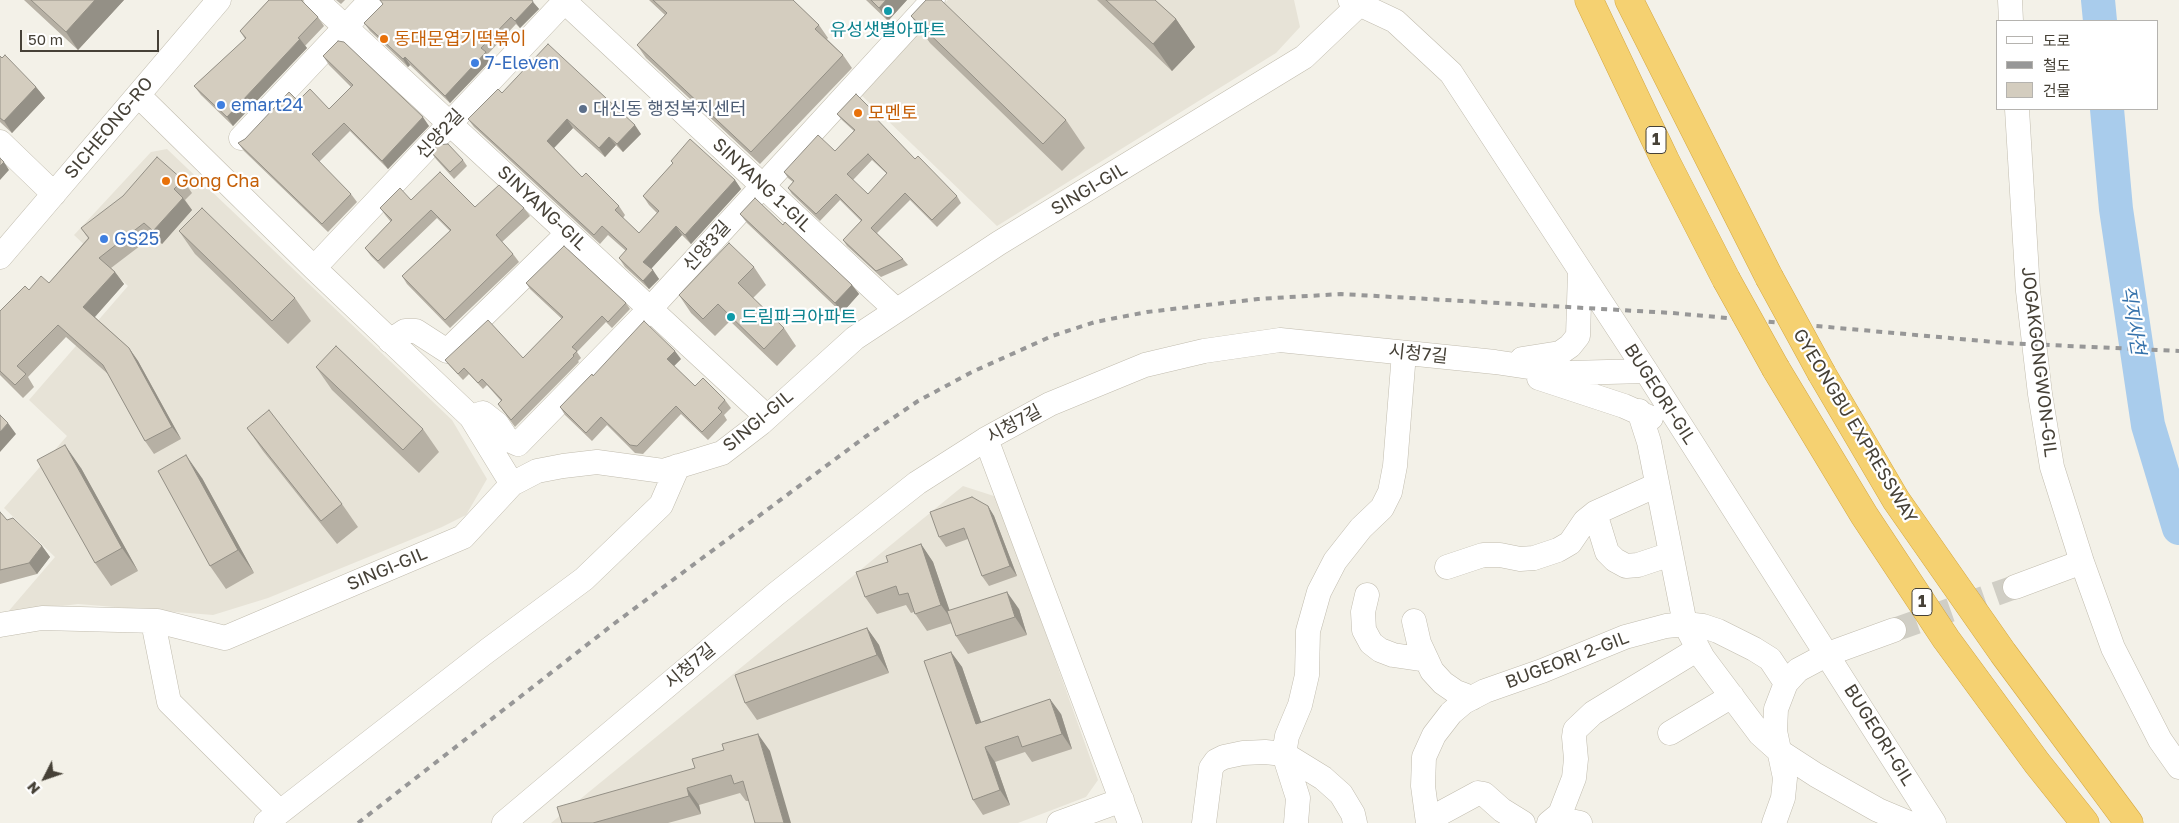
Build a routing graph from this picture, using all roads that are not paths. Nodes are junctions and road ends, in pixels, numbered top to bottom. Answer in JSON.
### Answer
{"nodes":[{"id":1,"x":219,"y":0,"type":"edge"},
{"id":2,"x":316,"y":0,"type":"edge"},
{"id":3,"x":371,"y":0,"type":"edge"},
{"id":4,"x":565,"y":0,"type":"edge"},
{"id":5,"x":934,"y":0,"type":"edge"},
{"id":6,"x":1588,"y":0,"type":"edge"},
{"id":7,"x":1628,"y":0,"type":"edge"},
{"id":8,"x":2010,"y":0,"type":"edge"},
{"id":9,"x":1358,"y":1,"type":"edge"},
{"id":10,"x":2011,"y":20,"type":"edge"},
{"id":11,"x":346,"y":28,"type":"junction"},
{"id":12,"x":138,"y":95,"type":"junction"},
{"id":13,"x":2017,"y":110,"type":"edge"},
{"id":14,"x":450,"y":124,"type":"junction"},
{"id":15,"x":241,"y":138,"type":"dead end"},
{"id":16,"x":0,"y":142,"type":"edge"},
{"id":17,"x":762,"y":186,"type":"junction"},
{"id":18,"x":54,"y":194,"type":"junction"},
{"id":19,"x":568,"y":233,"type":"junction"},
{"id":20,"x":0,"y":257,"type":"edge"},
{"id":21,"x":314,"y":268,"type":"junction"},
{"id":22,"x":1580,"y":271,"type":"junction"},
{"id":23,"x":650,"y":309,"type":"junction"},
{"id":24,"x":896,"y":309,"type":"junction"},
{"id":25,"x":390,"y":341,"type":"junction"},
{"id":26,"x":1404,"y":353,"type":"junction"},
{"id":27,"x":1496,"y":362,"type":"junction"},
{"id":28,"x":1646,"y":371,"type":"junction"},
{"id":29,"x":1639,"y":411,"type":"junction"},
{"id":30,"x":471,"y":417,"type":"junction"},
{"id":31,"x":767,"y":417,"type":"junction"},
{"id":32,"x":986,"y":440,"type":"junction"},
{"id":33,"x":678,"y":466,"type":"junction"},
{"id":34,"x":1713,"y":478,"type":"junction"},
{"id":35,"x":512,"y":484,"type":"junction"},
{"id":36,"x":1657,"y":485,"type":"junction"},
{"id":37,"x":1595,"y":513,"type":"junction"},
{"id":38,"x":1671,"y":554,"type":"junction"},
{"id":39,"x":2082,"y":562,"type":"junction"},
{"id":40,"x":1447,"y":566,"type":"dead end"},
{"id":41,"x":2015,"y":586,"type":"tunnel mouth"},
{"id":42,"x":1367,"y":595,"type":"dead end"},
{"id":43,"x":157,"y":621,"type":"junction"},
{"id":44,"x":1414,"y":621,"type":"dead end"},
{"id":45,"x":1685,"y":624,"type":"junction"},
{"id":46,"x":0,"y":625,"type":"edge"},
{"id":47,"x":1894,"y":630,"type":"tunnel mouth"},
{"id":48,"x":1698,"y":649,"type":"junction"},
{"id":49,"x":1828,"y":654,"type":"junction"},
{"id":50,"x":1427,"y":660,"type":"junction"},
{"id":51,"x":1786,"y":683,"type":"junction"},
{"id":52,"x":1732,"y":696,"type":"junction"},
{"id":53,"x":1472,"y":698,"type":"junction"},
{"id":54,"x":1670,"y":733,"type":"dead end"},
{"id":55,"x":1779,"y":751,"type":"junction"},
{"id":56,"x":1284,"y":754,"type":"junction"},
{"id":57,"x":2179,"y":768,"type":"edge"},
{"id":58,"x":1122,"y":800,"type":"junction"},
{"id":59,"x":272,"y":818,"type":"edge"},
{"id":60,"x":1552,"y":820,"type":"edge"},
{"id":61,"x":1428,"y":822,"type":"edge"},
{"id":62,"x":504,"y":823,"type":"edge"},
{"id":63,"x":1059,"y":823,"type":"edge"},
{"id":64,"x":1130,"y":823,"type":"edge"},
{"id":65,"x":1204,"y":823,"type":"edge"},
{"id":66,"x":1296,"y":823,"type":"edge"},
{"id":67,"x":1355,"y":823,"type":"edge"},
{"id":68,"x":1523,"y":823,"type":"edge"},
{"id":69,"x":1580,"y":823,"type":"edge"},
{"id":70,"x":1774,"y":823,"type":"edge"},
{"id":71,"x":1909,"y":823,"type":"edge"},
{"id":72,"x":1934,"y":823,"type":"edge"},
{"id":73,"x":2085,"y":823,"type":"edge"},
{"id":74,"x":2129,"y":823,"type":"edge"}],
"edges":[{"from":1,"to":12,"type":"street","name":"SICHEONG-RO"},
{"from":2,"to":11,"type":"street","name":"SINYANG-GIL"},
{"from":3,"to":11,"type":"street"},
{"from":4,"to":14,"type":"street","name":"신양2길"},
{"from":4,"to":17,"type":"street","name":"SINYANG 1-GIL"},
{"from":5,"to":17,"type":"street","name":"신양3길"},
{"from":6,"to":73,"type":"highway","name":"GYEONGBU EXPRESSWAY","number":"1","bridge":true},
{"from":7,"to":74,"type":"highway","name":"GYEONGBU EXPRESSWAY","number":"1","bridge":true},
{"from":8,"to":10,"type":"street"},
{"from":9,"to":22,"type":"street","name":"BUGEORI-GIL"},
{"from":9,"to":24,"type":"street","name":"SINGI-GIL"},
{"from":11,"to":14,"type":"street","name":"SINYANG-GIL"},
{"from":11,"to":15,"type":"street"},
{"from":12,"to":18,"type":"street","name":"SICHEONG-RO"},
{"from":12,"to":21,"type":"street"},
{"from":13,"to":39,"type":"street","name":"JOGAKGONGWON-GIL"},
{"from":14,"to":19,"type":"street","name":"SINYANG-GIL"},
{"from":14,"to":21,"type":"street","name":"신양2길"},
{"from":16,"to":18,"type":"street"},
{"from":17,"to":23,"type":"street","name":"신양3길"},
{"from":17,"to":24,"type":"street","name":"SINYANG 1-GIL"},
{"from":18,"to":20,"type":"street","name":"SICHEONG-RO"},
{"from":19,"to":23,"type":"street","name":"SINYANG-GIL"},
{"from":19,"to":25,"type":"street"},
{"from":21,"to":25,"type":"street"},
{"from":22,"to":27,"type":"street"},
{"from":22,"to":28,"type":"street","name":"BUGEORI-GIL"},
{"from":23,"to":30,"type":"street","name":"신양3길"},
{"from":23,"to":31,"type":"street","name":"SINYANG-GIL"},
{"from":24,"to":31,"type":"street","name":"SINGI-GIL"},
{"from":25,"to":30,"type":"street"},
{"from":26,"to":27,"type":"street","name":"시청7길"},
{"from":26,"to":32,"type":"street","name":"시청7길"},
{"from":26,"to":56,"type":"street"},
{"from":27,"to":28,"type":"street","name":"시청7길"},
{"from":27,"to":29,"type":"street"},
{"from":28,"to":34,"type":"street","name":"BUGEORI-GIL"},
{"from":29,"to":34,"type":"street"},
{"from":29,"to":36,"type":"street"},
{"from":30,"to":35,"type":"street"},
{"from":31,"to":33,"type":"street","name":"SINGI-GIL"},
{"from":32,"to":58,"type":"street"},
{"from":32,"to":62,"type":"street","name":"시청7길"},
{"from":33,"to":35,"type":"street","name":"SINGI-GIL"},
{"from":33,"to":59,"type":"street"},
{"from":34,"to":49,"type":"street","name":"BUGEORI-GIL"},
{"from":35,"to":43,"type":"street","name":"SINGI-GIL"},
{"from":36,"to":37,"type":"street"},
{"from":36,"to":38,"type":"street"},
{"from":37,"to":38,"type":"street"},
{"from":37,"to":40,"type":"street"},
{"from":38,"to":45,"type":"street"},
{"from":39,"to":41,"type":"street"},
{"from":39,"to":57,"type":"street","name":"JOGAKGONGWON-GIL"},
{"from":42,"to":50,"type":"street"},
{"from":43,"to":46,"type":"street","name":"SINGI-GIL"},
{"from":43,"to":59,"type":"street"},
{"from":44,"to":50,"type":"street"},
{"from":45,"to":48,"type":"street"},
{"from":45,"to":51,"type":"street","name":"BUGEORI 2-GIL"},
{"from":45,"to":53,"type":"street","name":"BUGEORI 2-GIL"},
{"from":47,"to":49,"type":"street"},
{"from":48,"to":52,"type":"street"},
{"from":48,"to":60,"type":"street"},
{"from":49,"to":51,"type":"street"},
{"from":49,"to":72,"type":"street","name":"BUGEORI-GIL"},
{"from":50,"to":53,"type":"street"},
{"from":51,"to":55,"type":"street"},
{"from":52,"to":54,"type":"street"},
{"from":52,"to":55,"type":"street"},
{"from":53,"to":61,"type":"street","name":"BUGEORI 2-GIL"},
{"from":55,"to":70,"type":"street"},
{"from":55,"to":71,"type":"street"},
{"from":56,"to":65,"type":"street"},
{"from":56,"to":66,"type":"street"},
{"from":56,"to":67,"type":"street"},
{"from":58,"to":63,"type":"street"},
{"from":58,"to":64,"type":"street"},
{"from":60,"to":69,"type":"street"},
{"from":61,"to":68,"type":"street"}]}
